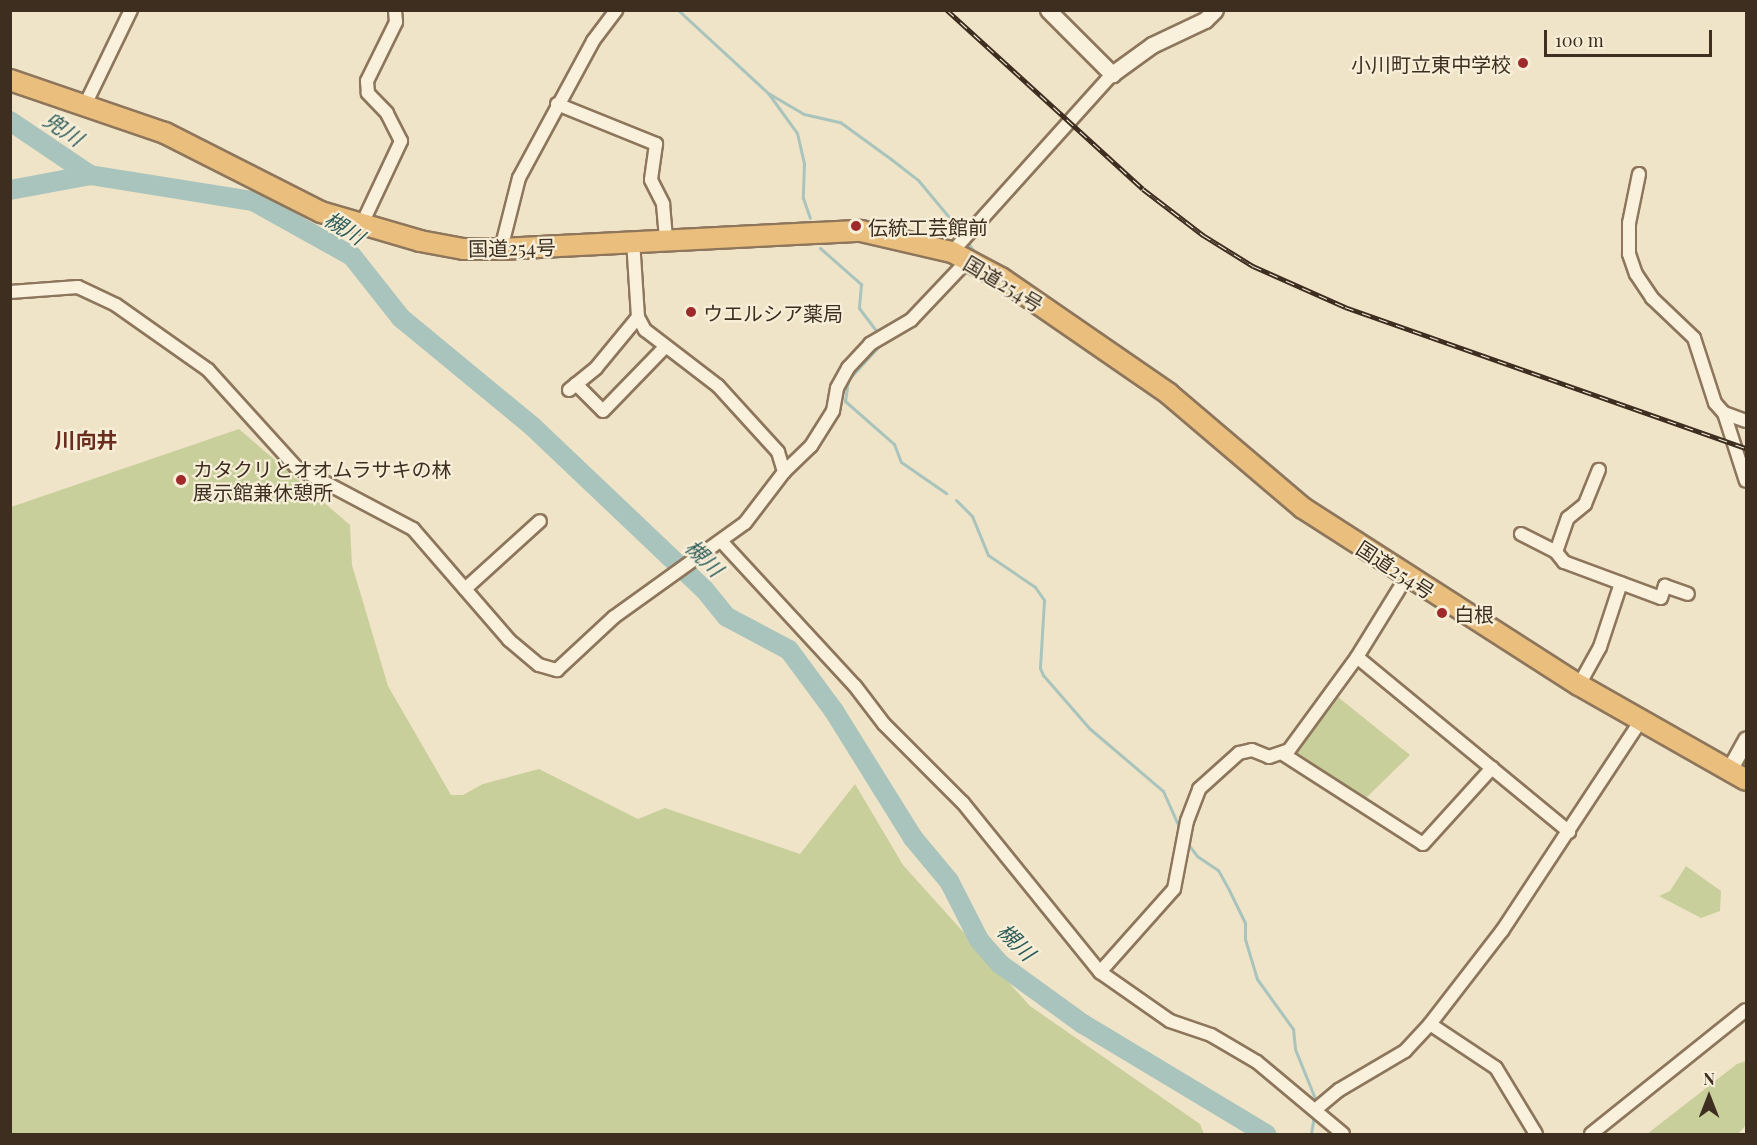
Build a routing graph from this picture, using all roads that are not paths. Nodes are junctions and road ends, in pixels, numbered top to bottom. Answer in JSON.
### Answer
{"nodes":[{"id":1,"x":131,"y":10,"type":"edge"},
{"id":2,"x":395,"y":10,"type":"edge"},
{"id":3,"x":616,"y":10,"type":"edge"},
{"id":4,"x":1048,"y":10,"type":"edge"},
{"id":5,"x":1215,"y":10,"type":"edge"},
{"id":6,"x":1112,"y":74,"type":"junction"},
{"id":7,"x":10,"y":80,"type":"edge"},
{"id":8,"x":558,"y":104,"type":"junction"},
{"id":9,"x":85,"y":105,"type":"junction"},
{"id":10,"x":1639,"y":174,"type":"dead end"},
{"id":11,"x":361,"y":226,"type":"junction"},
{"id":12,"x":666,"y":239,"type":"junction"},
{"id":13,"x":633,"y":240,"type":"junction"},
{"id":14,"x":501,"y":249,"type":"junction"},
{"id":15,"x":960,"y":256,"type":"junction"},
{"id":16,"x":10,"y":292,"type":"edge"},
{"id":17,"x":638,"y":316,"type":"junction"},
{"id":18,"x":664,"y":348,"type":"junction"},
{"id":19,"x":1724,"y":413,"type":"junction"},
{"id":20,"x":1746,"y":421,"type":"edge"},
{"id":21,"x":1599,"y":470,"type":"dead end"},
{"id":22,"x":784,"y":472,"type":"junction"},
{"id":23,"x":1746,"y":481,"type":"edge"},
{"id":24,"x":540,"y":521,"type":"dead end"},
{"id":25,"x":1521,"y":534,"type":"dead end"},
{"id":26,"x":721,"y":541,"type":"junction"},
{"id":27,"x":1556,"y":552,"type":"junction"},
{"id":28,"x":1407,"y":576,"type":"junction"},
{"id":29,"x":1621,"y":583,"type":"junction"},
{"id":30,"x":465,"y":589,"type":"junction"},
{"id":31,"x":1688,"y":594,"type":"dead end"},
{"id":32,"x":1357,"y":657,"type":"junction"},
{"id":33,"x":1579,"y":685,"type":"junction"},
{"id":34,"x":1642,"y":720,"type":"junction"},
{"id":35,"x":1746,"y":739,"type":"edge"},
{"id":36,"x":1283,"y":754,"type":"junction"},
{"id":37,"x":1492,"y":768,"type":"junction"},
{"id":38,"x":1738,"y":775,"type":"edge"},
{"id":39,"x":1569,"y":832,"type":"junction"},
{"id":40,"x":1100,"y":972,"type":"junction"},
{"id":41,"x":1746,"y":1010,"type":"edge"},
{"id":42,"x":1430,"y":1024,"type":"junction"},
{"id":43,"x":1315,"y":1110,"type":"junction"},
{"id":44,"x":1343,"y":1134,"type":"edge"},
{"id":45,"x":1536,"y":1134,"type":"edge"},
{"id":46,"x":1591,"y":1134,"type":"edge"}],
"edges":[{"from":1,"to":9,"type":"street"},
{"from":2,"to":11,"type":"street"},
{"from":3,"to":8,"type":"street"},
{"from":4,"to":6,"type":"street"},
{"from":5,"to":6,"type":"street"},
{"from":6,"to":15,"type":"street"},
{"from":7,"to":9,"type":"highway","name":"国道254号"},
{"from":8,"to":12,"type":"street"},
{"from":8,"to":14,"type":"street"},
{"from":9,"to":11,"type":"highway","name":"国道254号"},
{"from":10,"to":19,"type":"street"},
{"from":11,"to":14,"type":"highway","name":"国道254号"},
{"from":12,"to":13,"type":"highway","name":"国道254号"},
{"from":12,"to":15,"type":"highway","name":"国道254号"},
{"from":13,"to":14,"type":"highway","name":"国道254号"},
{"from":13,"to":17,"type":"street"},
{"from":15,"to":22,"type":"street"},
{"from":15,"to":28,"type":"highway","name":"国道254号"},
{"from":16,"to":30,"type":"street"},
{"from":17,"to":18,"type":"street"},
{"from":17,"to":18,"type":"street"},
{"from":18,"to":22,"type":"street"},
{"from":19,"to":20,"type":"street"},
{"from":19,"to":23,"type":"street"},
{"from":21,"to":27,"type":"street"},
{"from":22,"to":26,"type":"street"},
{"from":24,"to":30,"type":"street"},
{"from":25,"to":27,"type":"street"},
{"from":26,"to":30,"type":"street"},
{"from":26,"to":40,"type":"street"},
{"from":27,"to":29,"type":"street"},
{"from":28,"to":32,"type":"street"},
{"from":28,"to":33,"type":"highway","name":"国道254号"},
{"from":29,"to":31,"type":"street"},
{"from":29,"to":33,"type":"street"},
{"from":32,"to":36,"type":"street"},
{"from":32,"to":37,"type":"street"},
{"from":33,"to":34,"type":"highway","name":"国道254号"},
{"from":34,"to":38,"type":"highway","name":"国道254号"},
{"from":34,"to":39,"type":"street"},
{"from":35,"to":38,"type":"street"},
{"from":36,"to":37,"type":"street"},
{"from":36,"to":40,"type":"street"},
{"from":37,"to":39,"type":"street"},
{"from":39,"to":42,"type":"street"},
{"from":40,"to":43,"type":"street"},
{"from":41,"to":46,"type":"street"},
{"from":42,"to":43,"type":"street"},
{"from":42,"to":45,"type":"street"},
{"from":43,"to":44,"type":"street"}]}
